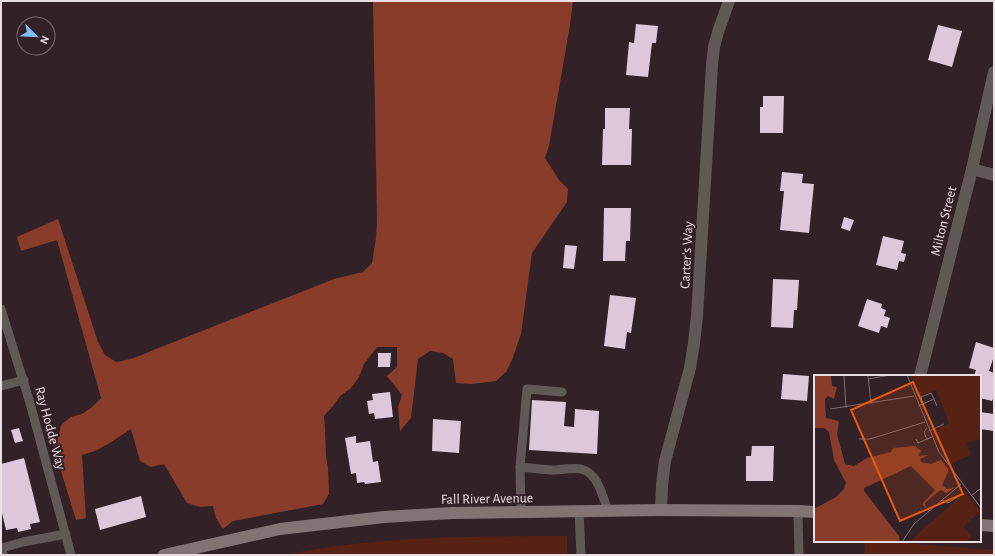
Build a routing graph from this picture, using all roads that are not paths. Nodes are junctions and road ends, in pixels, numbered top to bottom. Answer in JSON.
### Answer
{"nodes":[{"id":1,"x":729,"y":1,"type":"edge"},
{"id":2,"x":994,"y":72,"type":"edge"},
{"id":3,"x":972,"y":169,"type":"junction"},
{"id":4,"x":994,"y":175,"type":"edge"},
{"id":5,"x":1,"y":308,"type":"edge"},
{"id":6,"x":920,"y":375,"type":"edge"},
{"id":7,"x":24,"y":380,"type":"junction"},
{"id":8,"x":1,"y":386,"type":"edge"},
{"id":9,"x":562,"y":392,"type":"dead end"},
{"id":10,"x":520,"y":467,"type":"junction"},
{"id":11,"x":661,"y":510,"type":"junction"},
{"id":12,"x":580,"y":511,"type":"junction"},
{"id":13,"x":608,"y":511,"type":"junction"},
{"id":14,"x":798,"y":511,"type":"junction"},
{"id":15,"x":521,"y":512,"type":"junction"},
{"id":16,"x":814,"y":512,"type":"edge"},
{"id":17,"x":981,"y":525,"type":"edge"},
{"id":18,"x":994,"y":526,"type":"edge"},
{"id":19,"x":66,"y":534,"type":"junction"},
{"id":20,"x":2,"y":549,"type":"edge"},
{"id":21,"x":71,"y":555,"type":"edge"},
{"id":22,"x":164,"y":555,"type":"edge"},
{"id":23,"x":581,"y":555,"type":"edge"},
{"id":24,"x":799,"y":555,"type":"edge"}],
"edges":[{"from":1,"to":11,"type":"street","name":"Carter's Way"},
{"from":2,"to":3,"type":"street","name":"Milton Street"},
{"from":3,"to":4,"type":"street"},
{"from":3,"to":6,"type":"street","name":"Milton Street"},
{"from":5,"to":7,"type":"lane","name":"Ray Hodde Way"},
{"from":7,"to":8,"type":"lane"},
{"from":7,"to":19,"type":"lane","name":"Ray Hodde Way"},
{"from":9,"to":10,"type":"lane"},
{"from":10,"to":13,"type":"lane"},
{"from":10,"to":15,"type":"lane"},
{"from":11,"to":13,"type":"main road","name":"Fall River Avenue"},
{"from":11,"to":14,"type":"main road","name":"Fall River Avenue"},
{"from":12,"to":13,"type":"main road","name":"Fall River Avenue"},
{"from":12,"to":15,"type":"main road","name":"Fall River Avenue"},
{"from":12,"to":23,"type":"lane"},
{"from":14,"to":16,"type":"main road","name":"Fall River Avenue"},
{"from":14,"to":24,"type":"lane"},
{"from":15,"to":22,"type":"main road","name":"Fall River Avenue"},
{"from":17,"to":18,"type":"main road"},
{"from":19,"to":20,"type":"lane"},
{"from":19,"to":21,"type":"lane","name":"Ray Hodde Way"}]}
